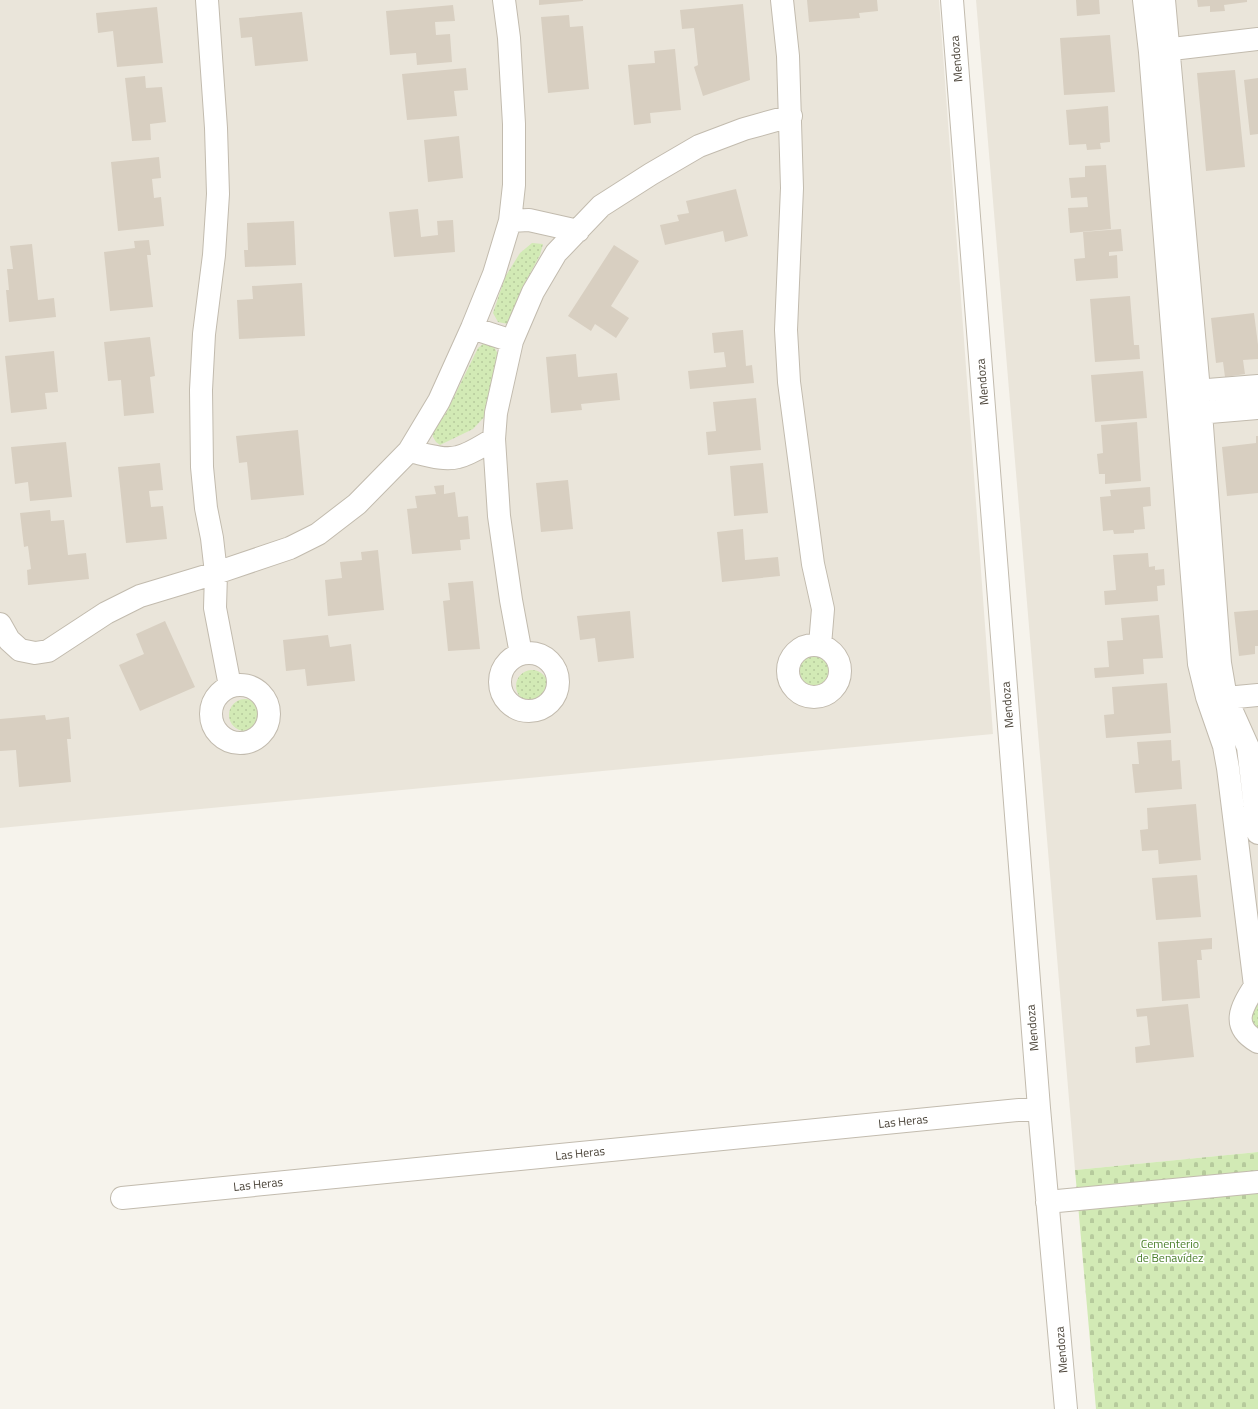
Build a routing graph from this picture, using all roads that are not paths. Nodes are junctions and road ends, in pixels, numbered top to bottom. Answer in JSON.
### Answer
{"nodes":[{"id":1,"x":207,"y":0,"type":"edge"},
{"id":2,"x":504,"y":0,"type":"edge"},
{"id":3,"x":782,"y":0,"type":"edge"},
{"id":4,"x":952,"y":0,"type":"edge"},
{"id":5,"x":1144,"y":0,"type":"edge"},
{"id":6,"x":1164,"y":0,"type":"edge"},
{"id":7,"x":1258,"y":39,"type":"edge"},
{"id":8,"x":1159,"y":51,"type":"junction"},
{"id":9,"x":791,"y":116,"type":"junction"},
{"id":10,"x":510,"y":220,"type":"junction"},
{"id":11,"x":578,"y":231,"type":"junction"},
{"id":12,"x":472,"y":328,"type":"junction"},
{"id":13,"x":512,"y":341,"type":"junction"},
{"id":14,"x":1258,"y":386,"type":"edge"},
{"id":15,"x":1199,"y":391,"type":"junction"},
{"id":16,"x":1177,"y":393,"type":"junction"},
{"id":17,"x":1258,"y":408,"type":"edge"},
{"id":18,"x":1201,"y":413,"type":"junction"},
{"id":19,"x":1179,"y":415,"type":"junction"},
{"id":20,"x":494,"y":439,"type":"junction"},
{"id":21,"x":409,"y":452,"type":"junction"},
{"id":22,"x":216,"y":573,"type":"junction"},
{"id":23,"x":0,"y":624,"type":"edge"},
{"id":24,"x":820,"y":645,"type":"dead end"},
{"id":25,"x":522,"y":654,"type":"dead end"},
{"id":26,"x":230,"y":686,"type":"dead end"},
{"id":27,"x":1258,"y":695,"type":"edge"},
{"id":28,"x":1217,"y":698,"type":"junction"},
{"id":29,"x":1258,"y":833,"type":"edge"},
{"id":30,"x":1258,"y":1042,"type":"edge"},
{"id":31,"x":1039,"y":1108,"type":"junction"},
{"id":32,"x":1258,"y":1182,"type":"edge"},
{"id":33,"x":122,"y":1198,"type":"dead end"},
{"id":34,"x":1047,"y":1202,"type":"junction"},
{"id":35,"x":1066,"y":1409,"type":"edge"}],
"edges":[{"from":1,"to":22,"type":"street"},
{"from":2,"to":10,"type":"street"},
{"from":3,"to":9,"type":"street"},
{"from":4,"to":31,"type":"street","name":"Mendoza"},
{"from":5,"to":8,"type":"street"},
{"from":6,"to":8,"type":"street"},
{"from":7,"to":8,"type":"street"},
{"from":8,"to":15,"type":"street"},
{"from":8,"to":16,"type":"street"},
{"from":9,"to":11,"type":"street"},
{"from":9,"to":24,"type":"street"},
{"from":10,"to":11,"type":"street"},
{"from":10,"to":12,"type":"street"},
{"from":11,"to":13,"type":"street"},
{"from":12,"to":13,"type":"street"},
{"from":12,"to":21,"type":"street"},
{"from":13,"to":20,"type":"street"},
{"from":14,"to":15,"type":"street"},
{"from":15,"to":16,"type":"street"},
{"from":15,"to":18,"type":"street"},
{"from":16,"to":19,"type":"street"},
{"from":17,"to":18,"type":"street"},
{"from":18,"to":19,"type":"street"},
{"from":18,"to":28,"type":"street"},
{"from":19,"to":28,"type":"street"},
{"from":20,"to":21,"type":"street"},
{"from":20,"to":25,"type":"street"},
{"from":21,"to":22,"type":"street"},
{"from":22,"to":23,"type":"street"},
{"from":22,"to":26,"type":"street"},
{"from":27,"to":28,"type":"street"},
{"from":28,"to":29,"type":"street"},
{"from":28,"to":30,"type":"street"},
{"from":31,"to":33,"type":"street","name":"Las Heras"},
{"from":31,"to":34,"type":"street","name":"Mendoza"},
{"from":32,"to":34,"type":"street"},
{"from":34,"to":35,"type":"street","name":"Mendoza"}]}
